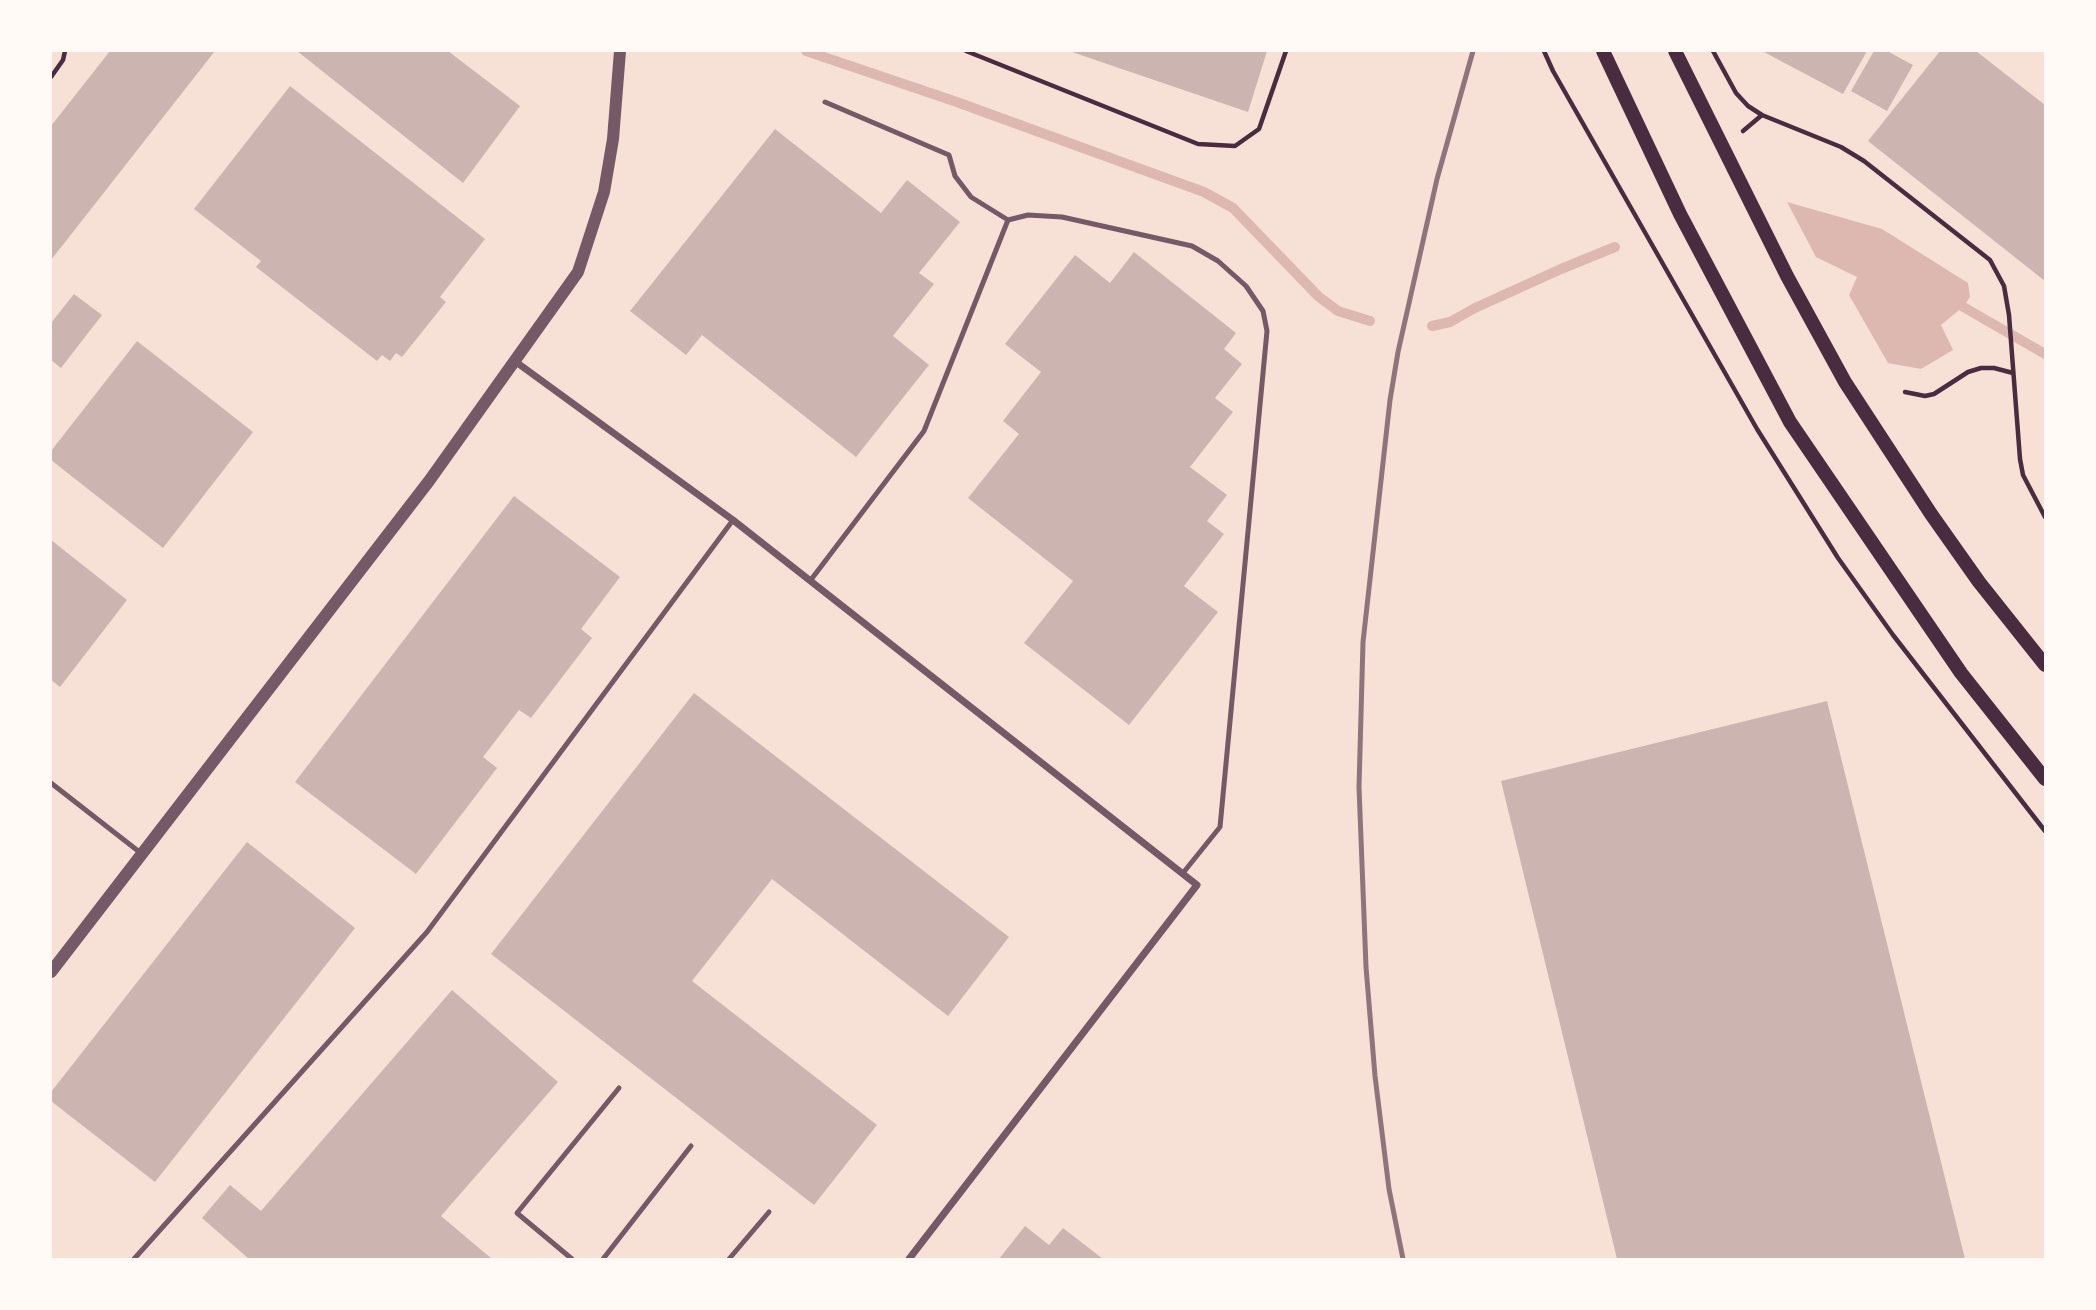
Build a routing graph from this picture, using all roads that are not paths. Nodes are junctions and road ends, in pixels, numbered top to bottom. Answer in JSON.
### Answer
{"nodes":[{"id":1,"x":620,"y":51,"type":"edge"},
{"id":2,"x":1603,"y":51,"type":"edge"},
{"id":3,"x":1675,"y":51,"type":"edge"},
{"id":4,"x":825,"y":102,"type":"dead end"},
{"id":5,"x":1008,"y":220,"type":"junction"},
{"id":6,"x":516,"y":362,"type":"junction"},
{"id":7,"x":733,"y":520,"type":"junction"},
{"id":8,"x":810,"y":581,"type":"junction"},
{"id":9,"x":2045,"y":665,"type":"edge"},
{"id":10,"x":2045,"y":779,"type":"edge"},
{"id":11,"x":51,"y":783,"type":"edge"},
{"id":12,"x":142,"y":855,"type":"junction"},
{"id":13,"x":1183,"y":873,"type":"junction"},
{"id":14,"x":51,"y":972,"type":"edge"},
{"id":15,"x":619,"y":1088,"type":"dead end"},
{"id":16,"x":691,"y":1146,"type":"dead end"},
{"id":17,"x":769,"y":1212,"type":"dead end"},
{"id":18,"x":134,"y":1259,"type":"edge"},
{"id":19,"x":572,"y":1259,"type":"edge"},
{"id":20,"x":603,"y":1259,"type":"edge"},
{"id":21,"x":729,"y":1259,"type":"edge"},
{"id":22,"x":909,"y":1259,"type":"edge"}],
"edges":[{"from":1,"to":6,"type":"street"},
{"from":2,"to":10,"type":"main road"},
{"from":3,"to":9,"type":"main road"},
{"from":4,"to":5,"type":"lane"},
{"from":5,"to":8,"type":"lane"},
{"from":5,"to":13,"type":"lane"},
{"from":6,"to":7,"type":"street"},
{"from":6,"to":12,"type":"street"},
{"from":7,"to":8,"type":"street"},
{"from":7,"to":18,"type":"lane"},
{"from":8,"to":13,"type":"street"},
{"from":11,"to":12,"type":"lane"},
{"from":12,"to":14,"type":"street"},
{"from":13,"to":22,"type":"street"},
{"from":15,"to":19,"type":"lane"},
{"from":16,"to":20,"type":"lane"},
{"from":17,"to":21,"type":"lane"}]}
